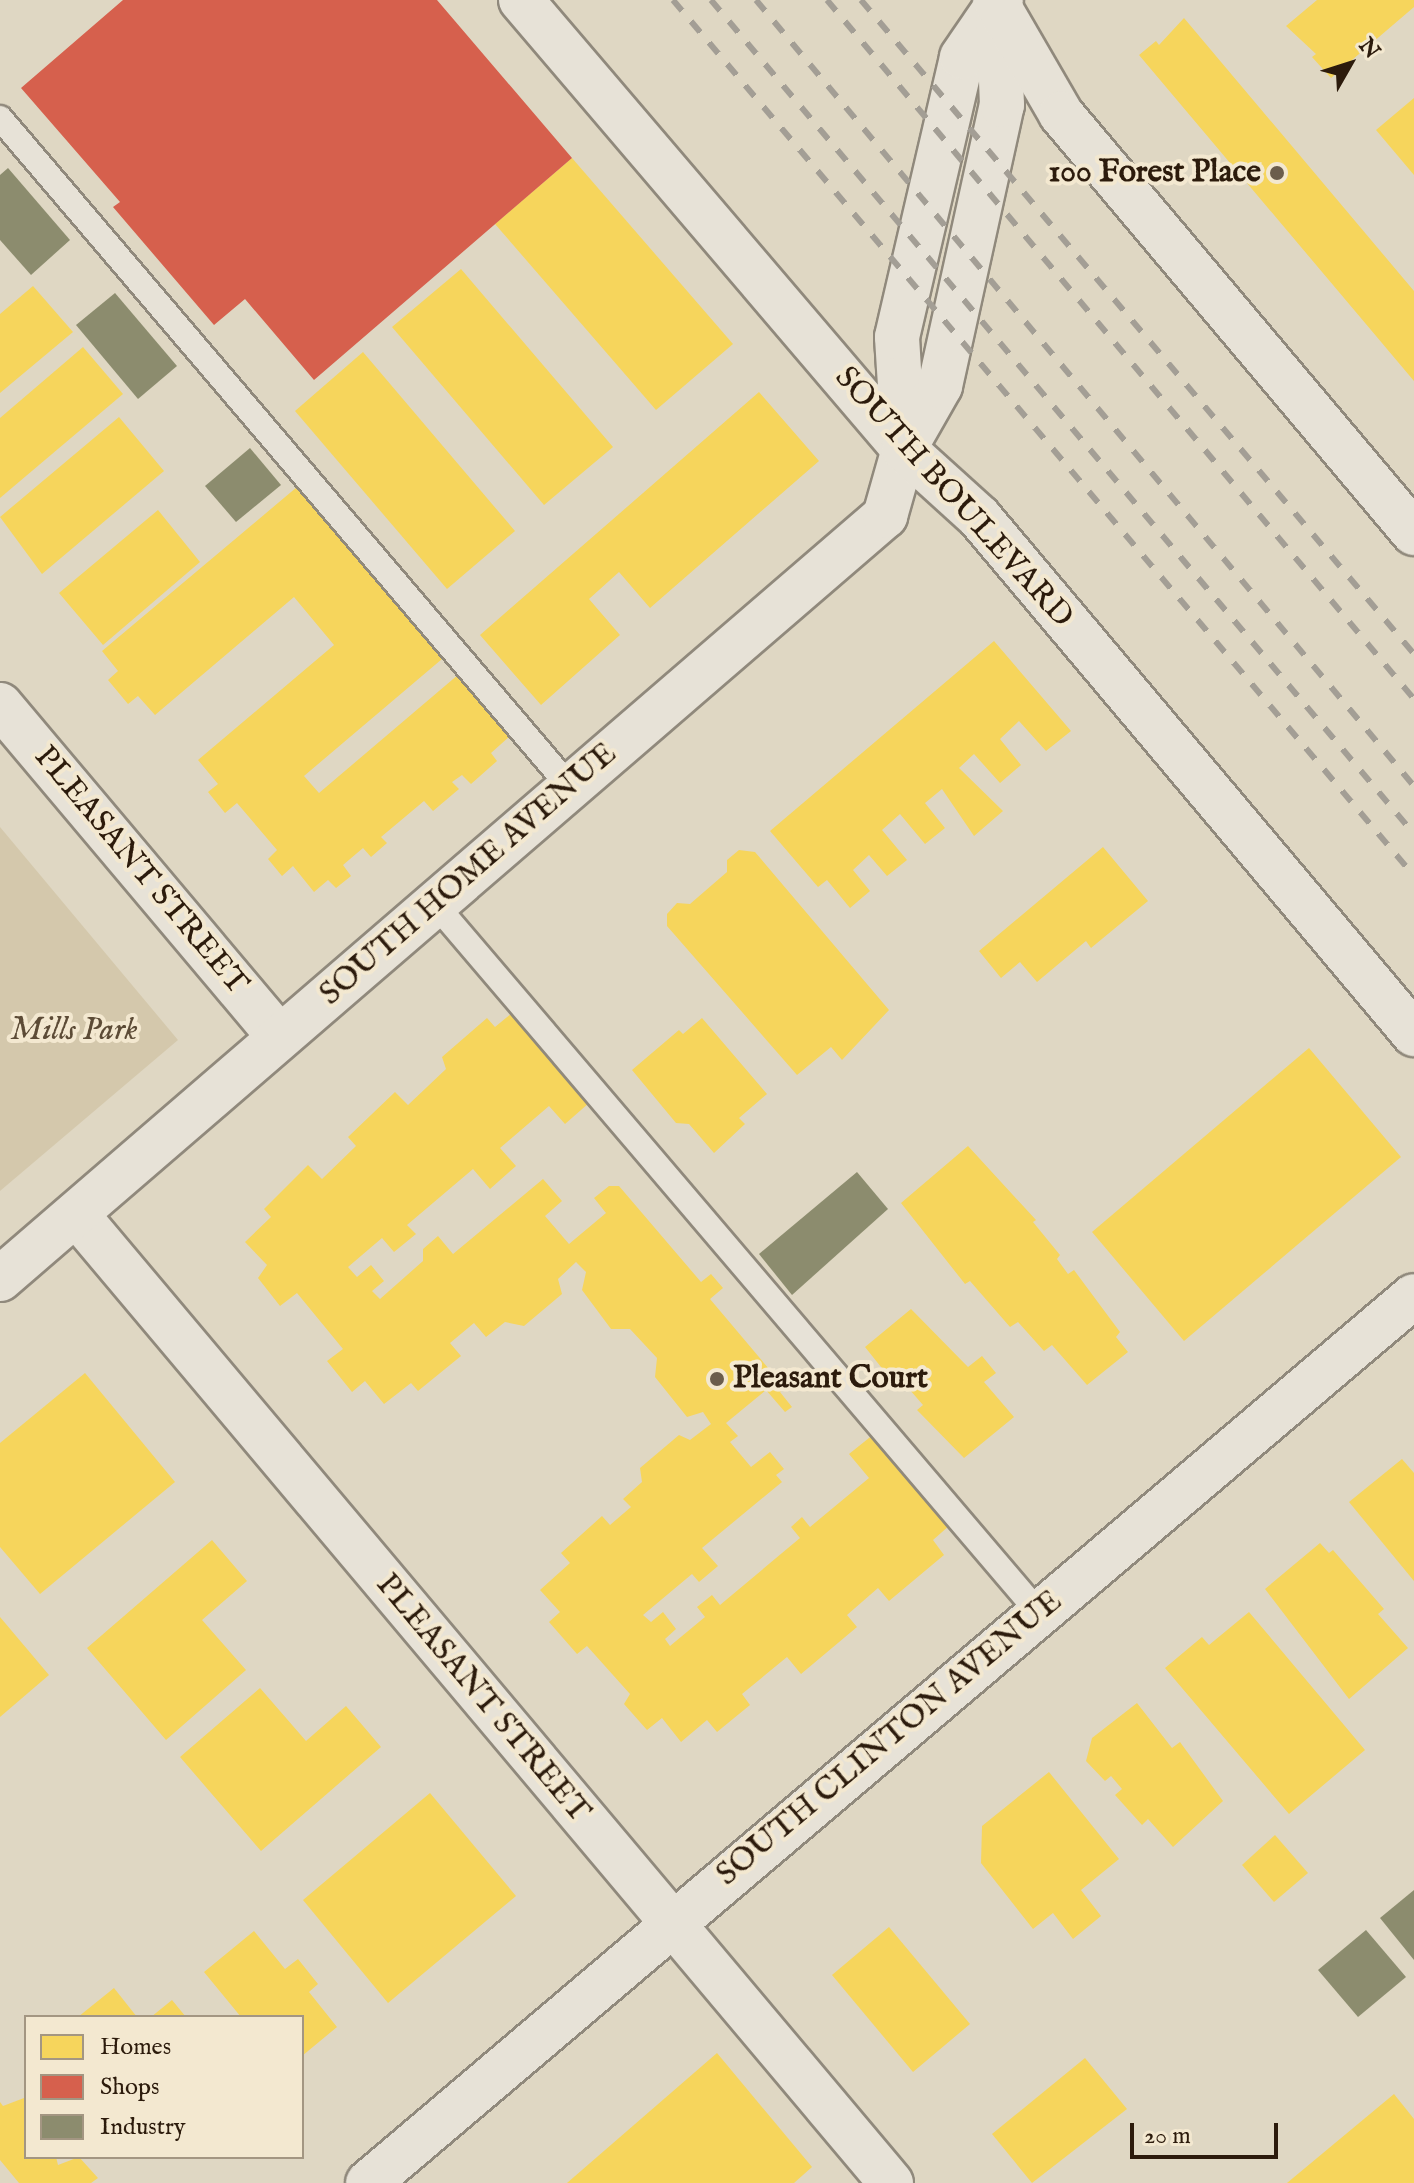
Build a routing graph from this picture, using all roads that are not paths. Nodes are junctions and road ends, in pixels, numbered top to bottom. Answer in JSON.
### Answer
{"nodes":[{"id":1,"x":521,"y":0,"type":"edge"},
{"id":2,"x":998,"y":2,"type":"edge"},
{"id":3,"x":0,"y":118,"type":"edge"},
{"id":4,"x":904,"y":449,"type":"junction"},
{"id":5,"x":1414,"y":533,"type":"edge"},
{"id":6,"x":0,"y":705,"type":"edge"},
{"id":7,"x":570,"y":787,"type":"junction"},
{"id":8,"x":435,"y":904,"type":"junction"},
{"id":9,"x":1414,"y":1034,"type":"edge"},
{"id":10,"x":280,"y":1037,"type":"junction"},
{"id":11,"x":76,"y":1214,"type":"junction"},
{"id":12,"x":0,"y":1279,"type":"edge"},
{"id":13,"x":1414,"y":1296,"type":"edge"},
{"id":14,"x":1039,"y":1613,"type":"junction"},
{"id":15,"x":671,"y":1924,"type":"junction"},
{"id":16,"x":368,"y":2183,"type":"edge"},
{"id":17,"x":891,"y":2183,"type":"edge"}],
"edges":[{"from":1,"to":4,"type":"street","name":"SOUTH BOULEVARD"},
{"from":2,"to":4,"type":"street","name":"SOUTH HOME AVENUE"},
{"from":2,"to":5,"type":"street"},
{"from":3,"to":7,"type":"lane"},
{"from":4,"to":7,"type":"street","name":"SOUTH HOME AVENUE"},
{"from":4,"to":9,"type":"street","name":"SOUTH BOULEVARD"},
{"from":6,"to":10,"type":"street","name":"PLEASANT STREET"},
{"from":7,"to":8,"type":"street","name":"SOUTH HOME AVENUE"},
{"from":8,"to":10,"type":"street","name":"SOUTH HOME AVENUE"},
{"from":8,"to":14,"type":"lane"},
{"from":10,"to":11,"type":"street","name":"SOUTH HOME AVENUE"},
{"from":11,"to":12,"type":"street","name":"SOUTH HOME AVENUE"},
{"from":11,"to":15,"type":"street","name":"PLEASANT STREET"},
{"from":13,"to":14,"type":"street","name":"SOUTH CLINTON AVENUE"},
{"from":14,"to":15,"type":"street","name":"SOUTH CLINTON AVENUE"},
{"from":15,"to":16,"type":"street","name":"SOUTH CLINTON AVENUE"},
{"from":15,"to":17,"type":"street","name":"PLEASANT STREET"}]}
